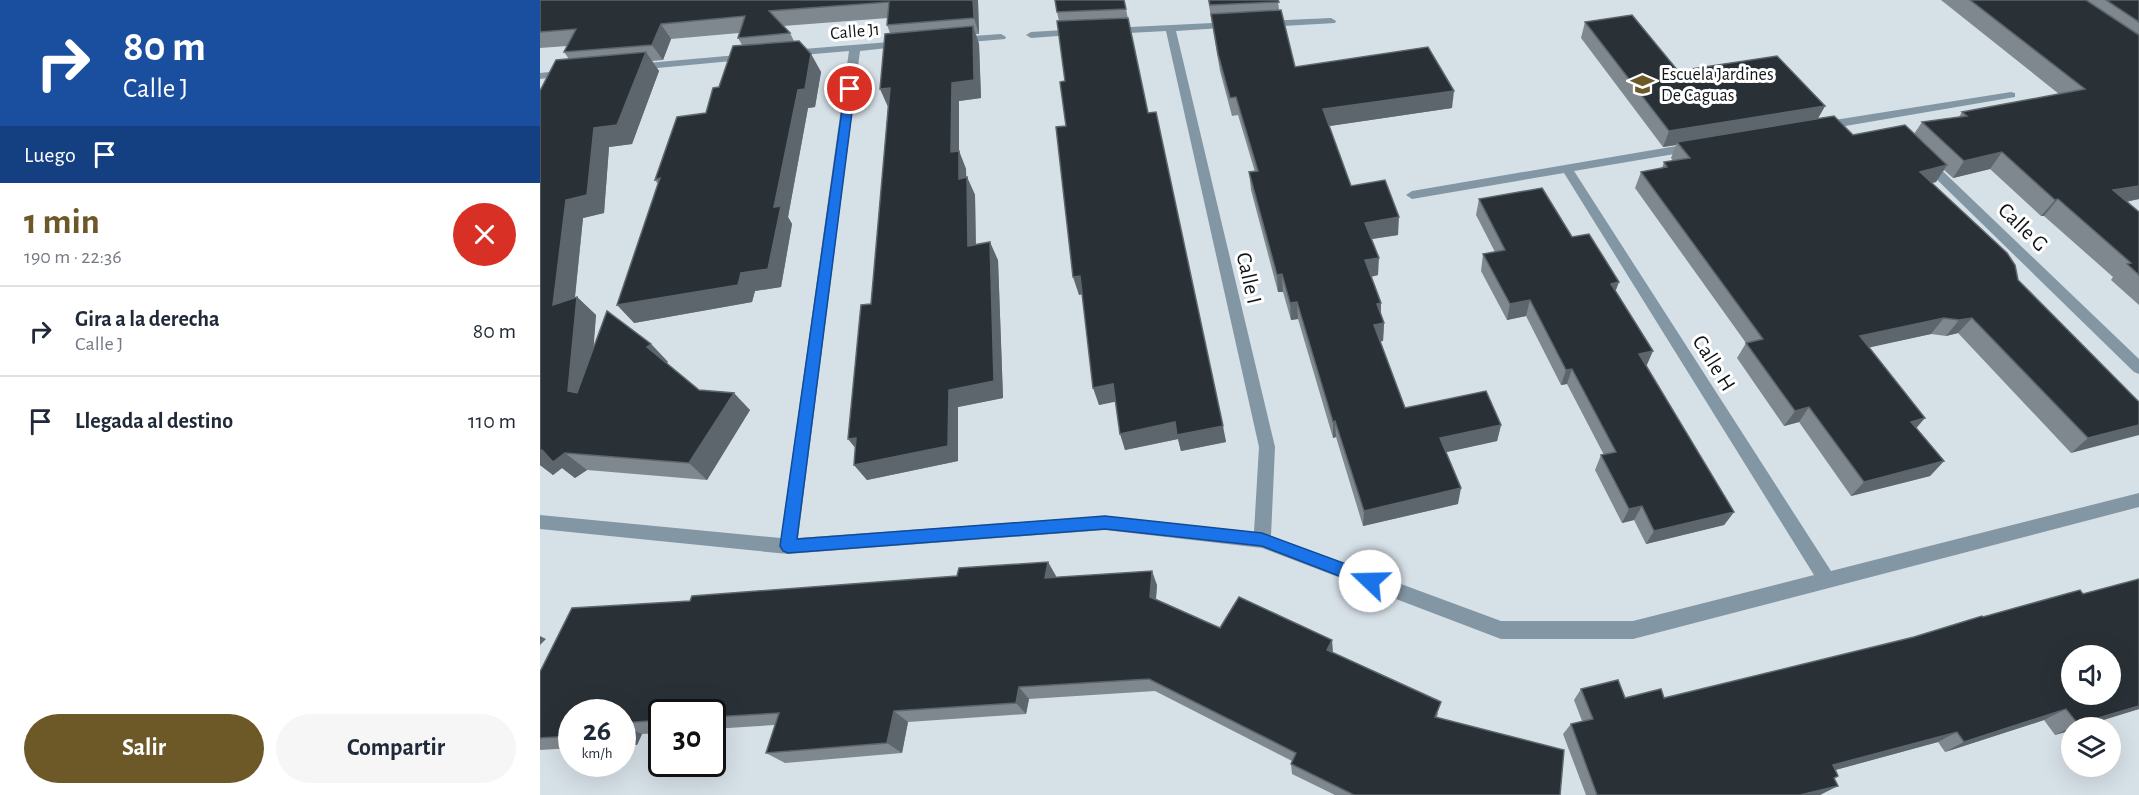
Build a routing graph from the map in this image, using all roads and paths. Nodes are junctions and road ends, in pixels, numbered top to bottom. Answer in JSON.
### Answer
{"nodes":[{"id":1,"x":1332,"y":21,"type":"dead end"},
{"id":2,"x":1251,"y":24,"type":"edge"},
{"id":3,"x":1239,"y":25,"type":"edge"},
{"id":4,"x":1170,"y":28,"type":"junction"},
{"id":5,"x":1100,"y":31,"type":"edge"},
{"id":6,"x":1089,"y":32,"type":"edge"},
{"id":7,"x":1031,"y":35,"type":"dead end"},
{"id":8,"x":1001,"y":37,"type":"dead end"},
{"id":9,"x":945,"y":41,"type":"edge"},
{"id":10,"x":911,"y":44,"type":"edge"},
{"id":11,"x":855,"y":48,"type":"junction"},
{"id":12,"x":778,"y":54,"type":"edge"},
{"id":13,"x":756,"y":56,"type":"edge"},
{"id":14,"x":620,"y":68,"type":"edge"},
{"id":15,"x":574,"y":72,"type":"edge"},
{"id":16,"x":540,"y":76,"type":"edge"},
{"id":17,"x":2011,"y":95,"type":"dead end"},
{"id":18,"x":1878,"y":116,"type":"junction"},
{"id":19,"x":1809,"y":128,"type":"edge"},
{"id":20,"x":1895,"y":132,"type":"edge"},
{"id":21,"x":1705,"y":145,"type":"edge"},
{"id":22,"x":1912,"y":149,"type":"edge"},
{"id":23,"x":1567,"y":169,"type":"junction"},
{"id":24,"x":1412,"y":195,"type":"dead end"},
{"id":25,"x":2139,"y":368,"type":"edge"},
{"id":26,"x":2139,"y":500,"type":"edge"},
{"id":27,"x":540,"y":522,"type":"edge"},
{"id":28,"x":1262,"y":540,"type":"junction"},
{"id":29,"x":788,"y":546,"type":"junction"},
{"id":30,"x":1827,"y":580,"type":"junction"}],
"edges":[{"from":1,"to":2,"type":"street"},
{"from":3,"to":4,"type":"street"},
{"from":4,"to":5,"type":"street"},
{"from":4,"to":28,"type":"street","name":"Calle I"},
{"from":6,"to":7,"type":"street"},
{"from":8,"to":9,"type":"street"},
{"from":10,"to":11,"type":"street","name":"Calle J1"},
{"from":11,"to":12,"type":"street","name":"Calle J1"},
{"from":11,"to":29,"type":"street"},
{"from":13,"to":14,"type":"street"},
{"from":15,"to":16,"type":"street"},
{"from":17,"to":18,"type":"street"},
{"from":18,"to":19,"type":"street"},
{"from":18,"to":20,"type":"street"},
{"from":21,"to":23,"type":"street"},
{"from":22,"to":25,"type":"street","name":"Calle G"},
{"from":23,"to":24,"type":"street"},
{"from":23,"to":30,"type":"street","name":"Calle H"},
{"from":26,"to":30,"type":"street"},
{"from":27,"to":29,"type":"street"},
{"from":28,"to":29,"type":"street"},
{"from":28,"to":30,"type":"street"}]}
